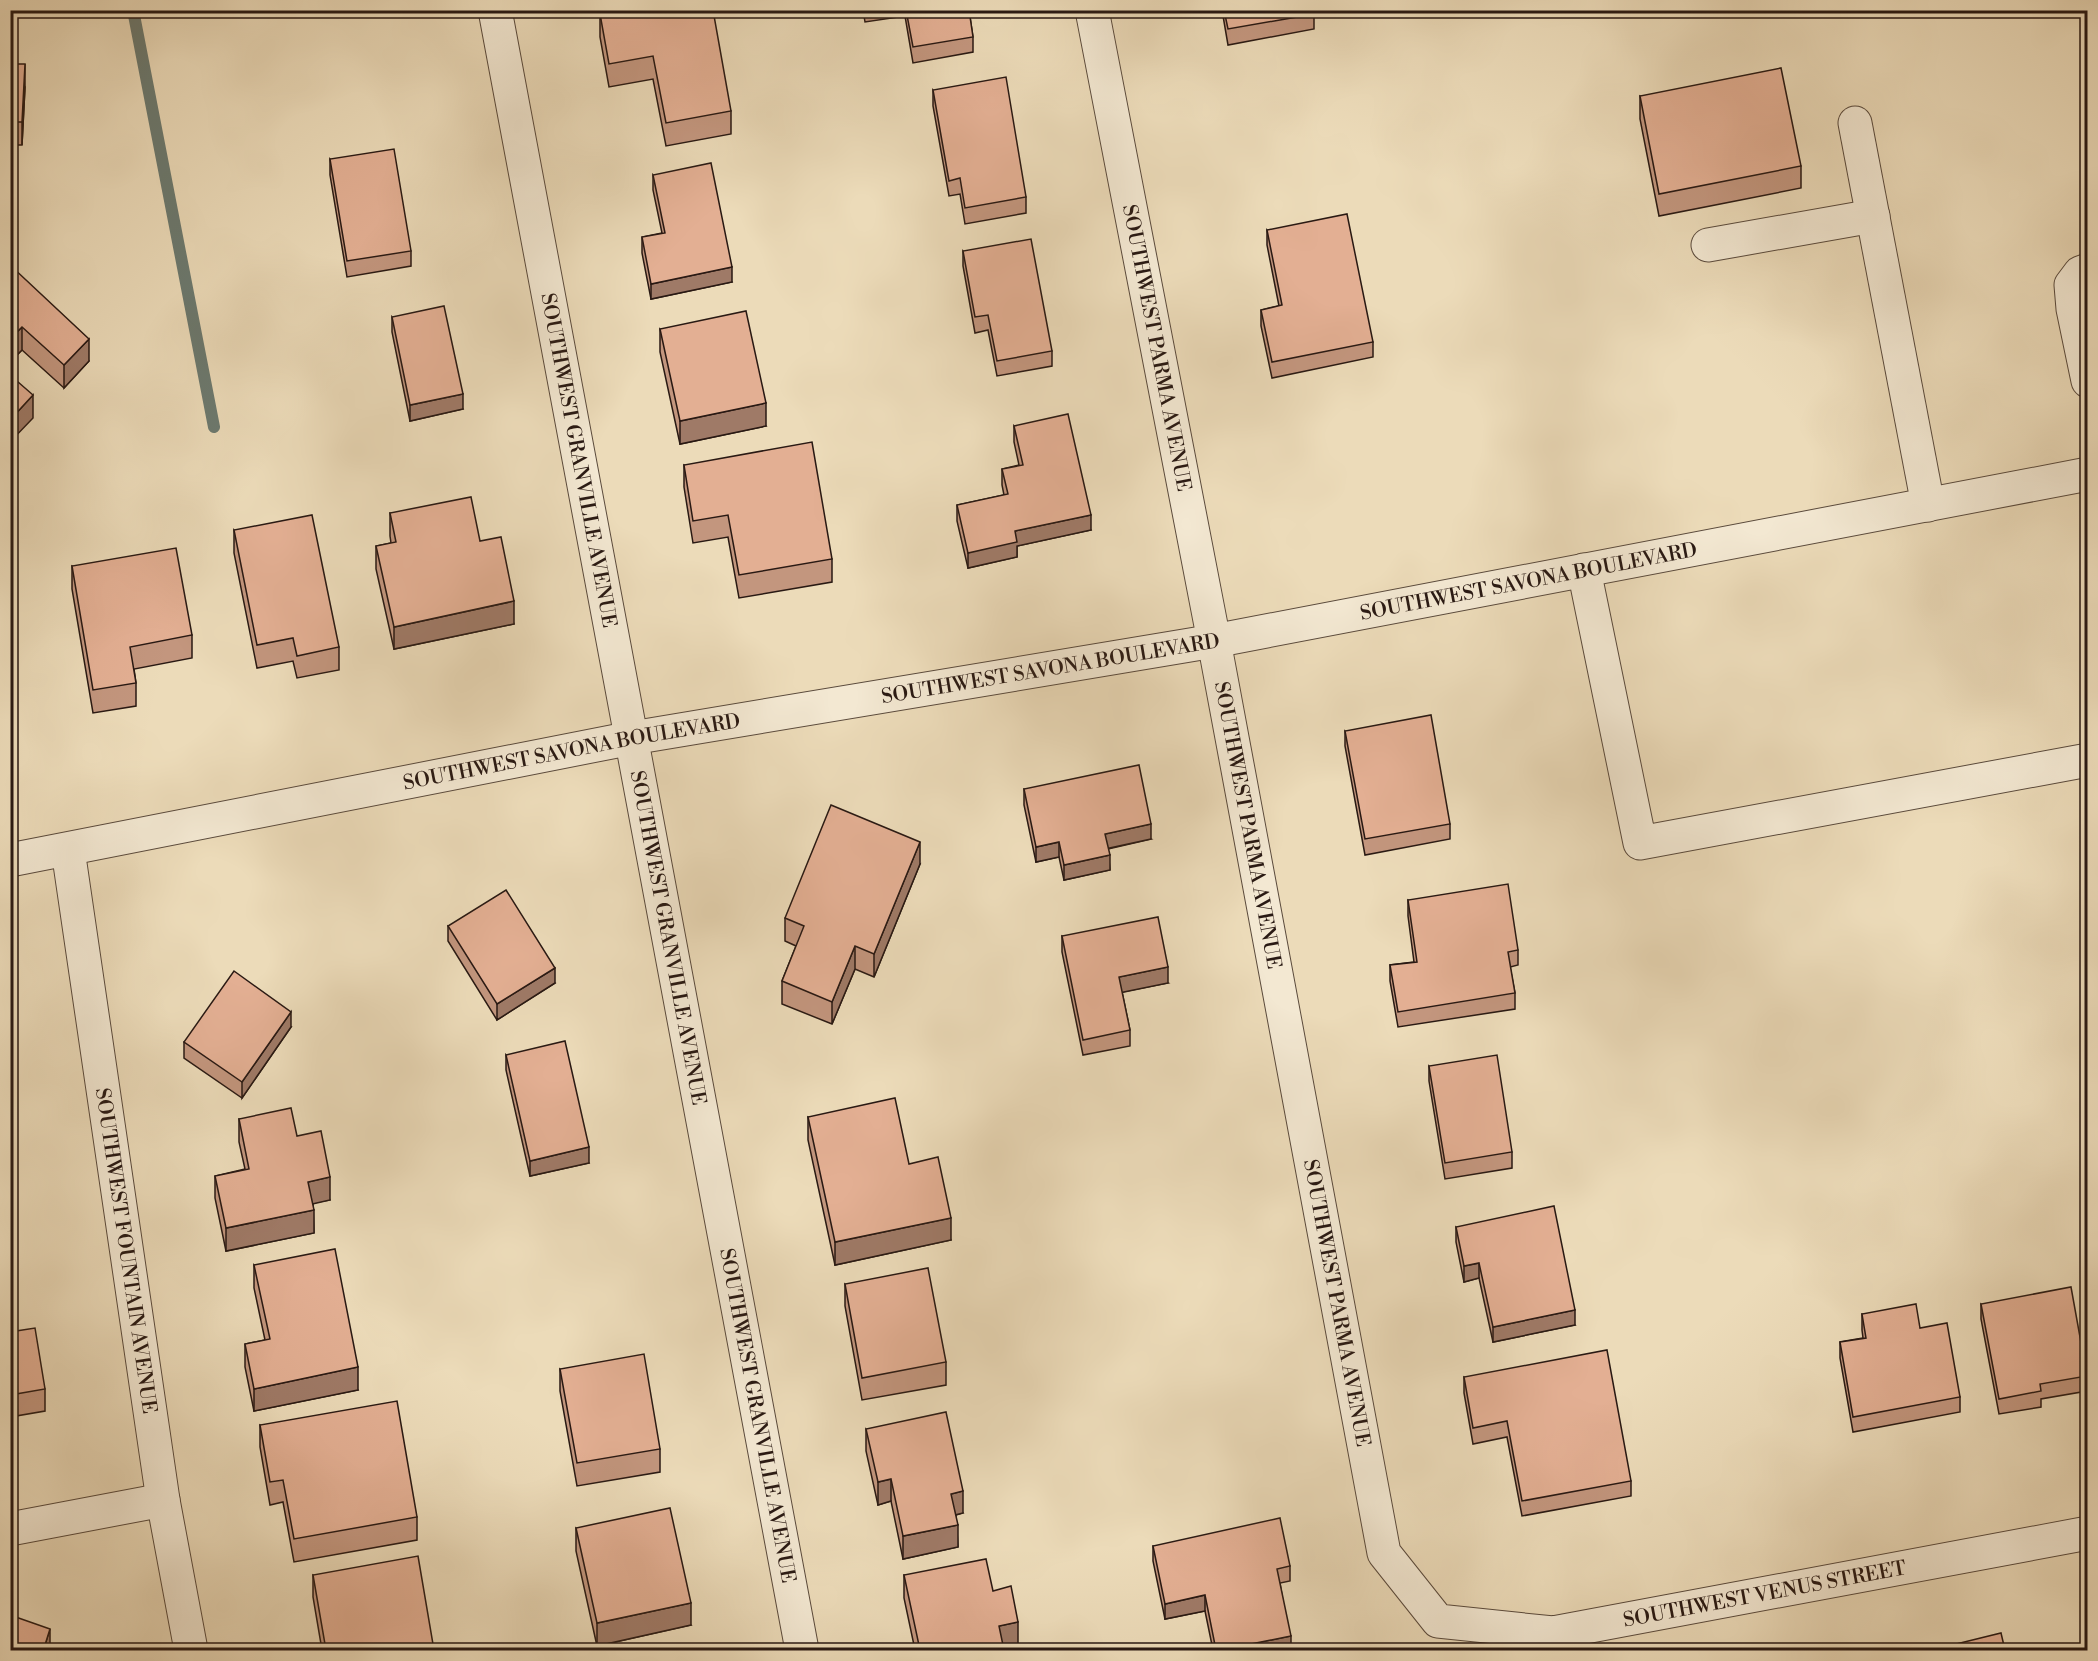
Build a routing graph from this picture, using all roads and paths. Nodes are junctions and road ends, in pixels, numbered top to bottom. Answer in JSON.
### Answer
{"nodes":[{"id":1,"x":495,"y":10,"type":"edge"},
{"id":2,"x":1092,"y":10,"type":"edge"},
{"id":3,"x":1855,"y":123,"type":"dead end"},
{"id":4,"x":1873,"y":216,"type":"junction"},
{"id":5,"x":1708,"y":245,"type":"dead end"},
{"id":6,"x":2088,"y":270,"type":"edge"},
{"id":7,"x":2088,"y":381,"type":"edge"},
{"id":8,"x":2088,"y":474,"type":"edge"},
{"id":9,"x":1928,"y":505,"type":"junction"},
{"id":10,"x":1584,"y":570,"type":"junction"},
{"id":11,"x":1214,"y":641,"type":"junction"},
{"id":12,"x":632,"y":738,"type":"junction"},
{"id":13,"x":2088,"y":760,"type":"edge"},
{"id":14,"x":68,"y":850,"type":"junction"},
{"id":15,"x":10,"y":860,"type":"edge"},
{"id":16,"x":163,"y":1500,"type":"junction"},
{"id":17,"x":10,"y":1529,"type":"edge"},
{"id":18,"x":2088,"y":1533,"type":"edge"},
{"id":19,"x":1438,"y":1621,"type":"joint"},
{"id":20,"x":191,"y":1650,"type":"edge"},
{"id":21,"x":802,"y":1650,"type":"edge"}],
"edges":[{"from":1,"to":12,"type":"street","name":"SOUTHWEST GRANVILLE AVENUE"},
{"from":2,"to":11,"type":"street","name":"SOUTHWEST PARMA AVENUE"},
{"from":3,"to":4,"type":"street"},
{"from":4,"to":5,"type":"street"},
{"from":4,"to":9,"type":"street"},
{"from":6,"to":7,"type":"street"},
{"from":8,"to":9,"type":"street","name":"SOUTHWEST SAVONA BOULEVARD"},
{"from":9,"to":10,"type":"street","name":"SOUTHWEST SAVONA BOULEVARD"},
{"from":10,"to":11,"type":"street","name":"SOUTHWEST SAVONA BOULEVARD"},
{"from":10,"to":13,"type":"street"},
{"from":11,"to":12,"type":"street","name":"SOUTHWEST SAVONA BOULEVARD"},
{"from":11,"to":19,"type":"street","name":"SOUTHWEST PARMA AVENUE"},
{"from":12,"to":14,"type":"street","name":"SOUTHWEST SAVONA BOULEVARD"},
{"from":12,"to":21,"type":"street","name":"SOUTHWEST GRANVILLE AVENUE"},
{"from":14,"to":15,"type":"street","name":"SOUTHWEST SAVONA BOULEVARD"},
{"from":14,"to":16,"type":"street","name":"SOUTHWEST FOUNTAIN AVENUE"},
{"from":16,"to":17,"type":"street"},
{"from":16,"to":20,"type":"street","name":"SOUTHWEST FOUNTAIN AVENUE"},
{"from":18,"to":19,"type":"street","name":"SOUTHWEST VENUS STREET"}]}
